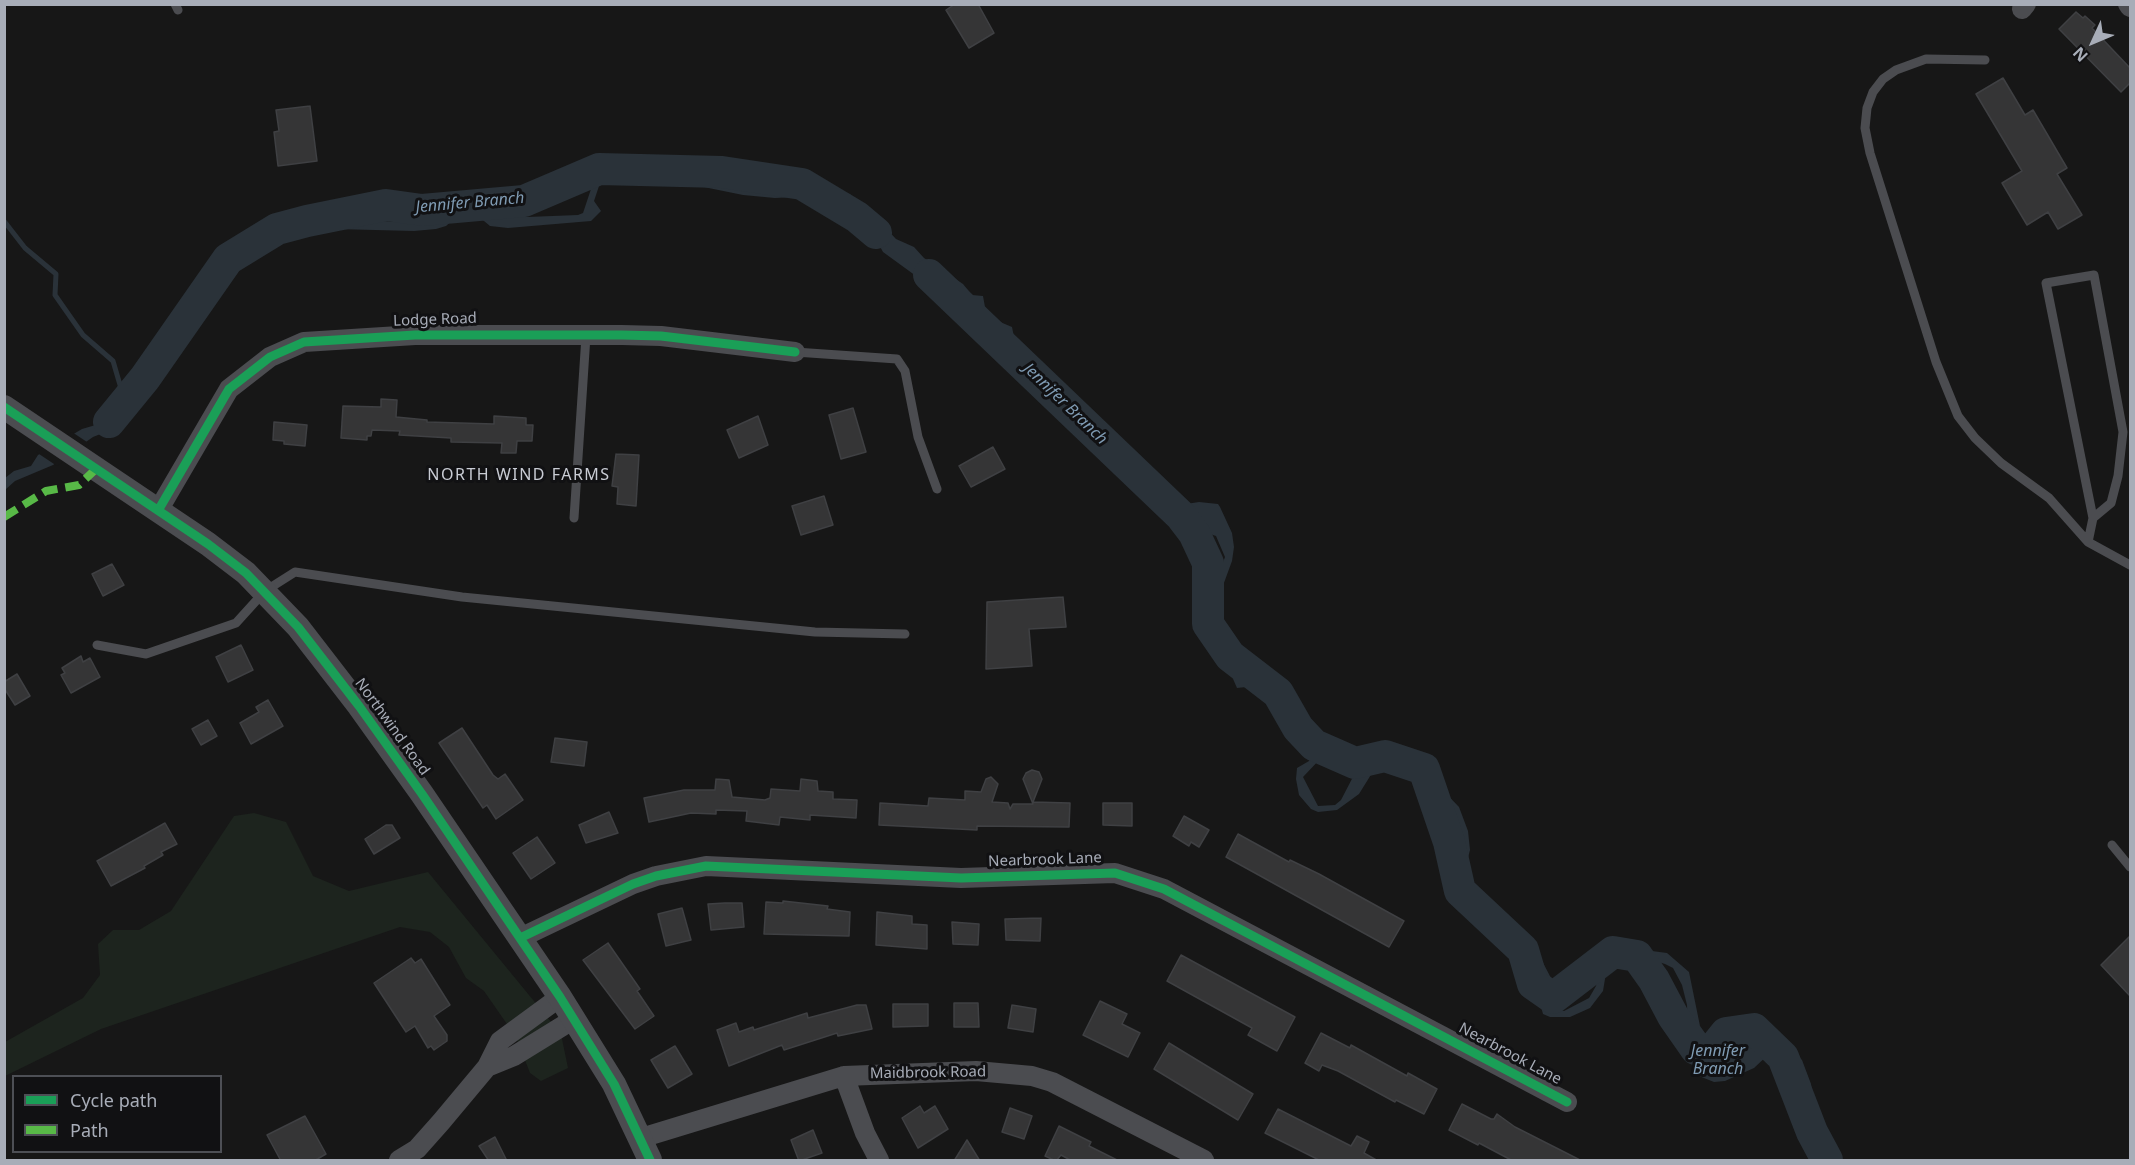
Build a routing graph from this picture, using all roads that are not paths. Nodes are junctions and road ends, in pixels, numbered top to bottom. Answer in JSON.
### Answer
{"nodes":[{"id":1,"x":1985,"y":60,"type":"dead end"},
{"id":2,"x":586,"y":336,"type":"junction"},
{"id":3,"x":795,"y":352,"type":"joint"},
{"id":4,"x":4,"y":407,"type":"edge"},
{"id":5,"x":937,"y":489,"type":"dead end"},
{"id":6,"x":159,"y":509,"type":"junction"},
{"id":7,"x":574,"y":518,"type":"dead end"},
{"id":8,"x":2093,"y":518,"type":"junction"},
{"id":9,"x":2088,"y":542,"type":"junction"},
{"id":10,"x":2130,"y":565,"type":"edge"},
{"id":11,"x":265,"y":591,"type":"junction"},
{"id":12,"x":905,"y":634,"type":"dead end"},
{"id":13,"x":97,"y":645,"type":"dead end"},
{"id":14,"x":2112,"y":845,"type":"dead end"},
{"id":15,"x":2130,"y":867,"type":"edge"},
{"id":16,"x":520,"y":938,"type":"junction"},
{"id":17,"x":560,"y":997,"type":"junction"},
{"id":18,"x":574,"y":1019,"type":"junction"},
{"id":19,"x":487,"y":1067,"type":"junction"},
{"id":20,"x":844,"y":1076,"type":"junction"},
{"id":21,"x":1567,"y":1102,"type":"dead end"},
{"id":22,"x":641,"y":1138,"type":"junction"},
{"id":23,"x":399,"y":1161,"type":"edge"},
{"id":24,"x":650,"y":1161,"type":"edge"},
{"id":25,"x":879,"y":1161,"type":"edge"},
{"id":26,"x":1204,"y":1161,"type":"edge"}],
"edges":[{"from":1,"to":9,"type":"lane"},
{"from":2,"to":3,"type":"street","name":"Lodge Road"},
{"from":2,"to":6,"type":"street","name":"Lodge Road"},
{"from":2,"to":7,"type":"lane"},
{"from":3,"to":5,"type":"lane"},
{"from":4,"to":6,"type":"street","name":"Northwind Road"},
{"from":6,"to":11,"type":"street","name":"Northwind Road"},
{"from":8,"to":8,"type":"lane"},
{"from":8,"to":9,"type":"lane"},
{"from":9,"to":10,"type":"lane"},
{"from":11,"to":12,"type":"lane"},
{"from":11,"to":13,"type":"lane"},
{"from":11,"to":16,"type":"street","name":"Northwind Road"},
{"from":14,"to":15,"type":"lane"},
{"from":16,"to":17,"type":"street","name":"Northwind Road"},
{"from":16,"to":21,"type":"street","name":"Nearbrook Lane"},
{"from":17,"to":18,"type":"street","name":"Northwind Road"},
{"from":17,"to":19,"type":"street"},
{"from":18,"to":19,"type":"street"},
{"from":18,"to":22,"type":"street","name":"Northwind Road"},
{"from":19,"to":23,"type":"street"},
{"from":20,"to":22,"type":"street","name":"Maidbrook Road"},
{"from":20,"to":25,"type":"street"},
{"from":20,"to":26,"type":"street","name":"Maidbrook Road"},
{"from":22,"to":24,"type":"street","name":"Northwind Road"}]}
